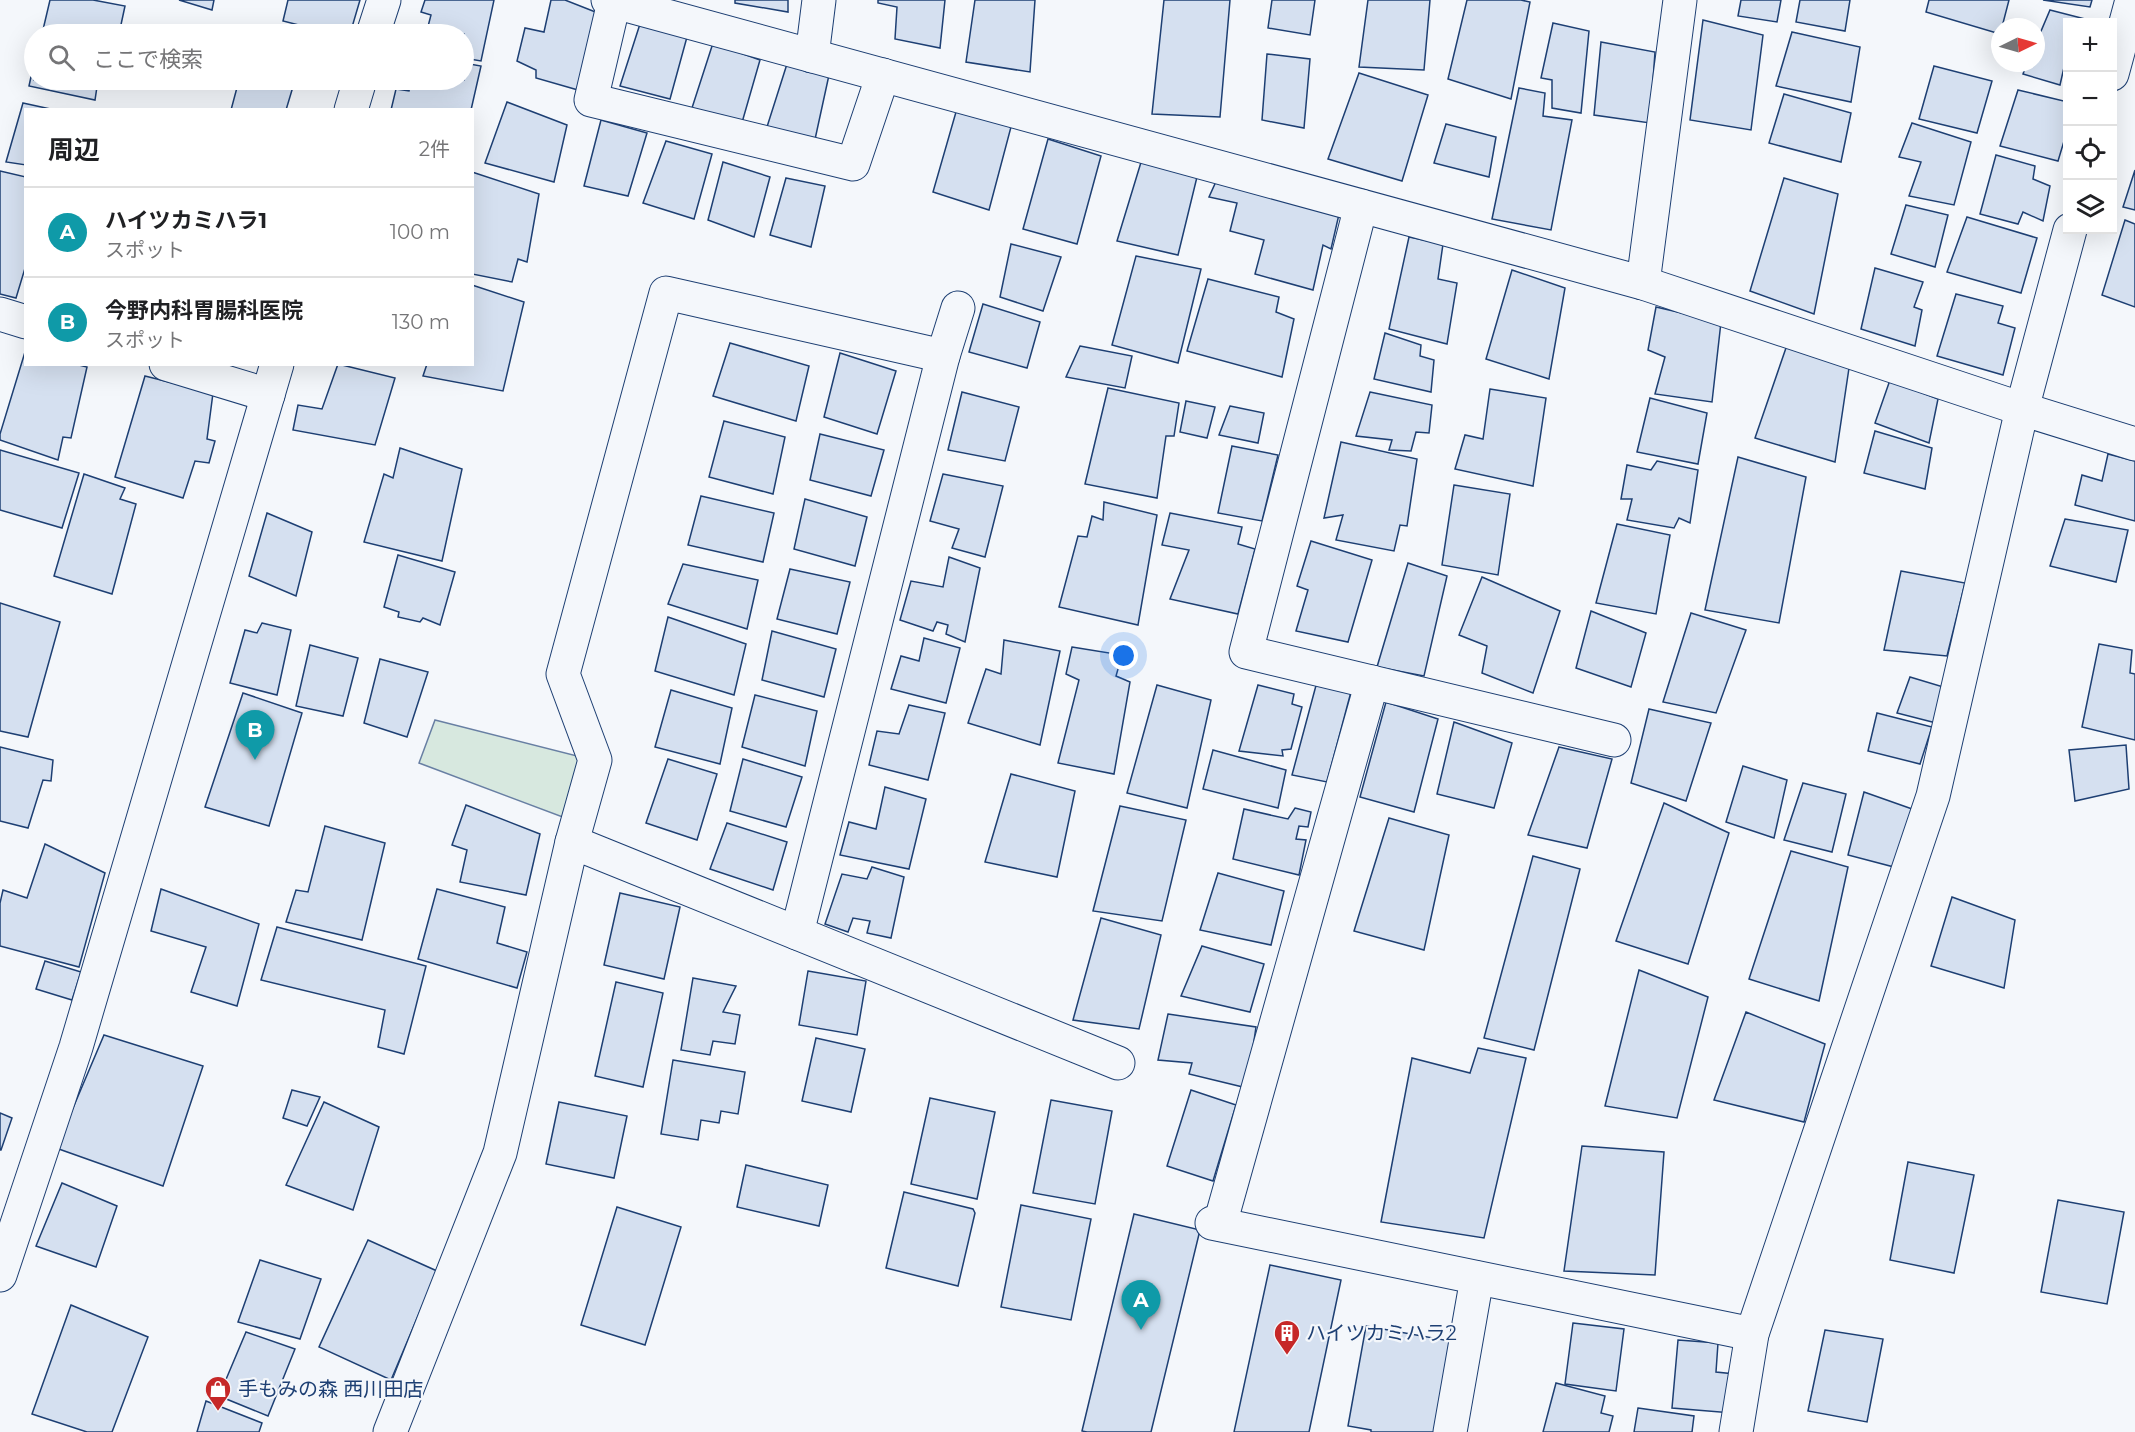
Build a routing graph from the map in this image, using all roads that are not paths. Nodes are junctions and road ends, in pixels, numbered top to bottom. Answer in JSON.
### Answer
{"nodes":[{"id":1,"x":384,"y":0,"type":"edge"},
{"id":2,"x":819,"y":0,"type":"edge"},
{"id":3,"x":1680,"y":0,"type":"edge"},
{"id":4,"x":2132,"y":0,"type":"edge"},
{"id":5,"x":611,"y":1,"type":"edge"},
{"id":6,"x":377,"y":24,"type":"edge"},
{"id":7,"x":812,"y":56,"type":"junction"},
{"id":8,"x":2113,"y":72,"type":"edge"},
{"id":9,"x":883,"y":75,"type":"junction"},
{"id":10,"x":357,"y":90,"type":"edge"},
{"id":11,"x":352,"y":108,"type":"edge"},
{"id":12,"x":1361,"y":206,"type":"junction"},
{"id":13,"x":2069,"y":234,"type":"edge"},
{"id":14,"x":1642,"y":283,"type":"junction"},
{"id":15,"x":958,"y":308,"type":"dead end"},
{"id":16,"x":0,"y":314,"type":"edge"},
{"id":17,"x":24,"y":321,"type":"edge"},
{"id":18,"x":943,"y":356,"type":"junction"},
{"id":19,"x":173,"y":366,"type":"edge"},
{"id":20,"x":276,"y":366,"type":"edge"},
{"id":21,"x":268,"y":395,"type":"junction"},
{"id":22,"x":2022,"y":409,"type":"junction"},
{"id":23,"x":2135,"y":444,"type":"edge"},
{"id":24,"x":1372,"y":682,"type":"junction"},
{"id":25,"x":1614,"y":740,"type":"dead end"},
{"id":26,"x":572,"y":842,"type":"junction"},
{"id":27,"x":797,"y":933,"type":"junction"},
{"id":28,"x":1118,"y":1063,"type":"dead end"},
{"id":29,"x":0,"y":1275,"type":"edge"},
{"id":30,"x":1478,"y":1278,"type":"junction"},
{"id":31,"x":1752,"y":1334,"type":"junction"},
{"id":32,"x":390,"y":1432,"type":"edge"},
{"id":33,"x":1450,"y":1432,"type":"edge"},
{"id":34,"x":1736,"y":1432,"type":"edge"}],
"edges":[{"from":1,"to":6,"type":"street"},
{"from":2,"to":7,"type":"street"},
{"from":3,"to":14,"type":"street"},
{"from":4,"to":8,"type":"street"},
{"from":5,"to":7,"type":"street"},
{"from":5,"to":9,"type":"street"},
{"from":7,"to":9,"type":"street"},
{"from":9,"to":12,"type":"street"},
{"from":10,"to":11,"type":"street"},
{"from":12,"to":14,"type":"street"},
{"from":12,"to":24,"type":"street"},
{"from":13,"to":22,"type":"street"},
{"from":14,"to":22,"type":"street"},
{"from":15,"to":18,"type":"street"},
{"from":16,"to":17,"type":"street"},
{"from":18,"to":26,"type":"street"},
{"from":18,"to":27,"type":"street"},
{"from":19,"to":21,"type":"street"},
{"from":20,"to":21,"type":"street"},
{"from":21,"to":29,"type":"street"},
{"from":22,"to":23,"type":"street"},
{"from":22,"to":31,"type":"street"},
{"from":24,"to":25,"type":"street"},
{"from":24,"to":30,"type":"street"},
{"from":26,"to":27,"type":"street"},
{"from":26,"to":32,"type":"street"},
{"from":27,"to":28,"type":"street"},
{"from":30,"to":31,"type":"street"},
{"from":30,"to":33,"type":"street"},
{"from":31,"to":34,"type":"street"}]}
